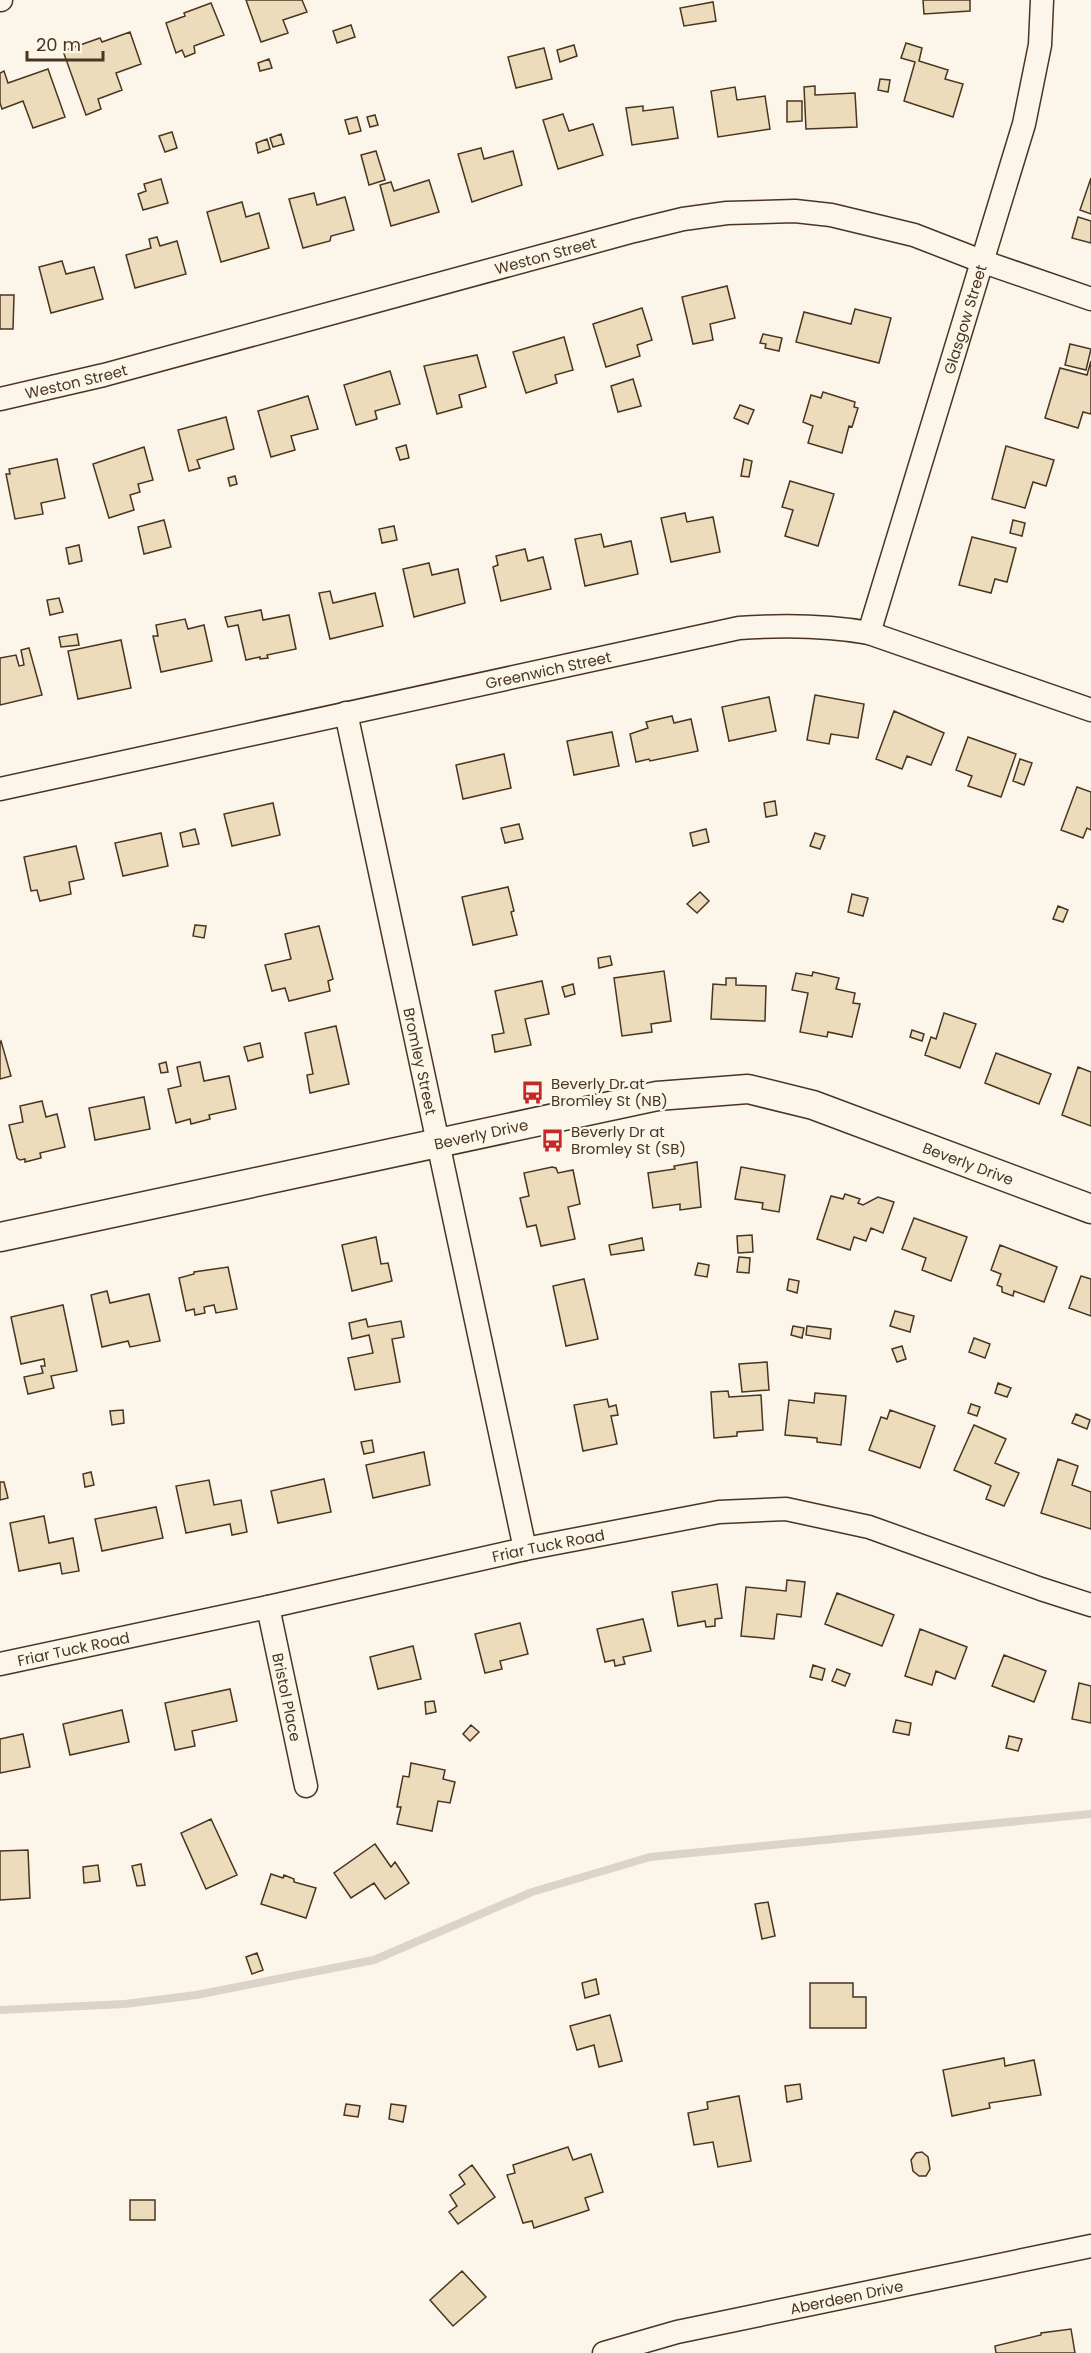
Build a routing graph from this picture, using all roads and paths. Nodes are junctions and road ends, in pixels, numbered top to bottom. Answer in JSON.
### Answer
{"nodes":[{"id":1,"x":1042,"y":0,"type":"edge"},
{"id":2,"x":981,"y":261,"type":"junction"},
{"id":3,"x":1091,"y":299,"type":"edge"},
{"id":4,"x":0,"y":399,"type":"edge"},
{"id":5,"x":869,"y":633,"type":"junction"},
{"id":6,"x":1091,"y":710,"type":"edge"},
{"id":7,"x":346,"y":713,"type":"junction"},
{"id":8,"x":0,"y":789,"type":"edge"},
{"id":9,"x":438,"y":1142,"type":"junction"},
{"id":10,"x":1091,"y":1209,"type":"edge"},
{"id":11,"x":0,"y":1237,"type":"edge"},
{"id":12,"x":525,"y":1549,"type":"junction"},
{"id":13,"x":1091,"y":1605,"type":"edge"},
{"id":14,"x":268,"y":1608,"type":"junction"},
{"id":15,"x":0,"y":1664,"type":"edge"},
{"id":16,"x":306,"y":1786,"type":"dead end"},
{"id":17,"x":1091,"y":2246,"type":"edge"},
{"id":18,"x":604,"y":2353,"type":"edge"}],
"edges":[{"from":1,"to":2,"type":"street","name":"Glasgow Street"},
{"from":2,"to":3,"type":"street","name":"Weston Street"},
{"from":2,"to":4,"type":"street","name":"Weston Street"},
{"from":2,"to":5,"type":"street","name":"Glasgow Street"},
{"from":5,"to":6,"type":"street","name":"Greenwich Street"},
{"from":5,"to":7,"type":"street","name":"Greenwich Street"},
{"from":7,"to":8,"type":"street","name":"Greenwich Street"},
{"from":7,"to":9,"type":"street","name":"Bromley Street"},
{"from":9,"to":10,"type":"street","name":"Beverly Drive"},
{"from":9,"to":11,"type":"street","name":"Beverly Drive"},
{"from":9,"to":12,"type":"street","name":"Bromley Street"},
{"from":12,"to":13,"type":"street","name":"Friar Tuck Road"},
{"from":12,"to":14,"type":"street","name":"Friar Tuck Road"},
{"from":14,"to":15,"type":"street","name":"Friar Tuck Road"},
{"from":14,"to":16,"type":"street","name":"Bristol Place"},
{"from":17,"to":18,"type":"street","name":"Aberdeen Drive"}]}
